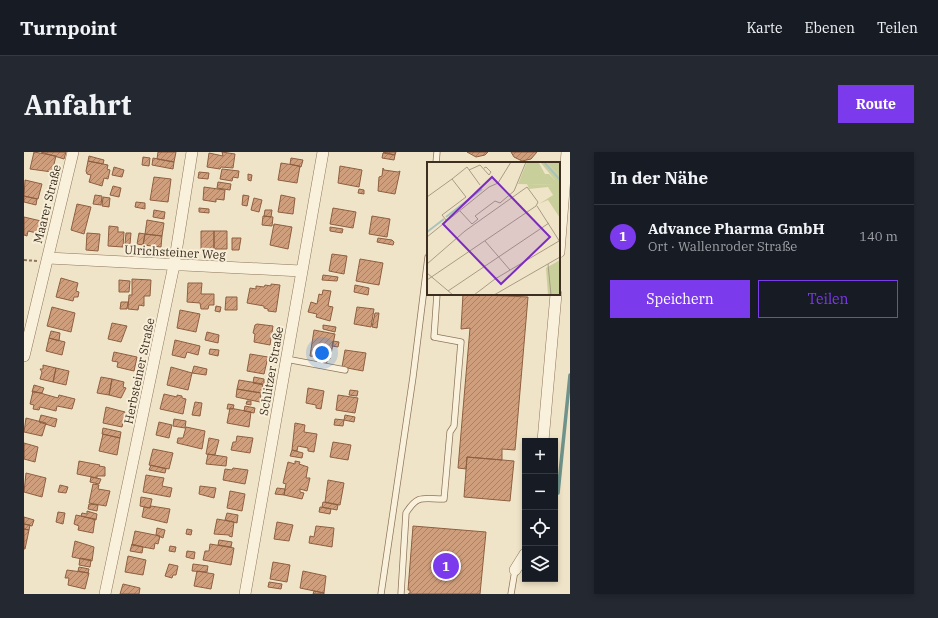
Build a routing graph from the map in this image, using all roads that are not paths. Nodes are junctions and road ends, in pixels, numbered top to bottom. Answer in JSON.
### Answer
{"nodes":[{"id":1,"x":73,"y":152,"type":"edge"},
{"id":2,"x":192,"y":152,"type":"edge"},
{"id":3,"x":323,"y":152,"type":"edge"},
{"id":4,"x":437,"y":152,"type":"edge"},
{"id":5,"x":567,"y":152,"type":"edge"},
{"id":6,"x":436,"y":162,"type":"edge"},
{"id":7,"x":567,"y":183,"type":"edge"},
{"id":8,"x":560,"y":243,"type":"edge"},
{"id":9,"x":48,"y":258,"type":"junction"},
{"id":10,"x":174,"y":265,"type":"junction"},
{"id":11,"x":427,"y":265,"type":"edge"},
{"id":12,"x":301,"y":271,"type":"junction"},
{"id":13,"x":437,"y":295,"type":"edge"},
{"id":14,"x":556,"y":295,"type":"edge"},
{"id":15,"x":24,"y":356,"type":"edge"},
{"id":16,"x":286,"y":359,"type":"junction"},
{"id":17,"x":345,"y":370,"type":"dead end"},
{"id":18,"x":543,"y":438,"type":"edge"},
{"id":19,"x":522,"y":559,"type":"edge"},
{"id":20,"x":515,"y":570,"type":"joint"},
{"id":21,"x":105,"y":594,"type":"edge"},
{"id":22,"x":245,"y":594,"type":"edge"},
{"id":23,"x":381,"y":594,"type":"edge"},
{"id":24,"x":401,"y":594,"type":"edge"},
{"id":25,"x":511,"y":594,"type":"edge"}],
"edges":[{"from":1,"to":9,"type":"street","name":"Maarer Straße"},
{"from":2,"to":10,"type":"street","name":"Herbsteiner Straße"},
{"from":3,"to":12,"type":"street","name":"Schlitzer Straße"},
{"from":4,"to":6,"type":"lane"},
{"from":5,"to":7,"type":"street"},
{"from":7,"to":8,"type":"street"},
{"from":9,"to":10,"type":"street","name":"Ulrichsteiner Weg"},
{"from":9,"to":15,"type":"street","name":"Maarer Straße"},
{"from":10,"to":12,"type":"street","name":"Ulrichsteiner Weg"},
{"from":10,"to":21,"type":"street","name":"Herbsteiner Straße"},
{"from":11,"to":23,"type":"lane"},
{"from":12,"to":16,"type":"street","name":"Schlitzer Straße"},
{"from":13,"to":24,"type":"lane"},
{"from":14,"to":18,"type":"street"},
{"from":16,"to":17,"type":"lane"},
{"from":16,"to":22,"type":"street","name":"Schlitzer Straße"},
{"from":19,"to":20,"type":"street"},
{"from":20,"to":25,"type":"lane"}]}
